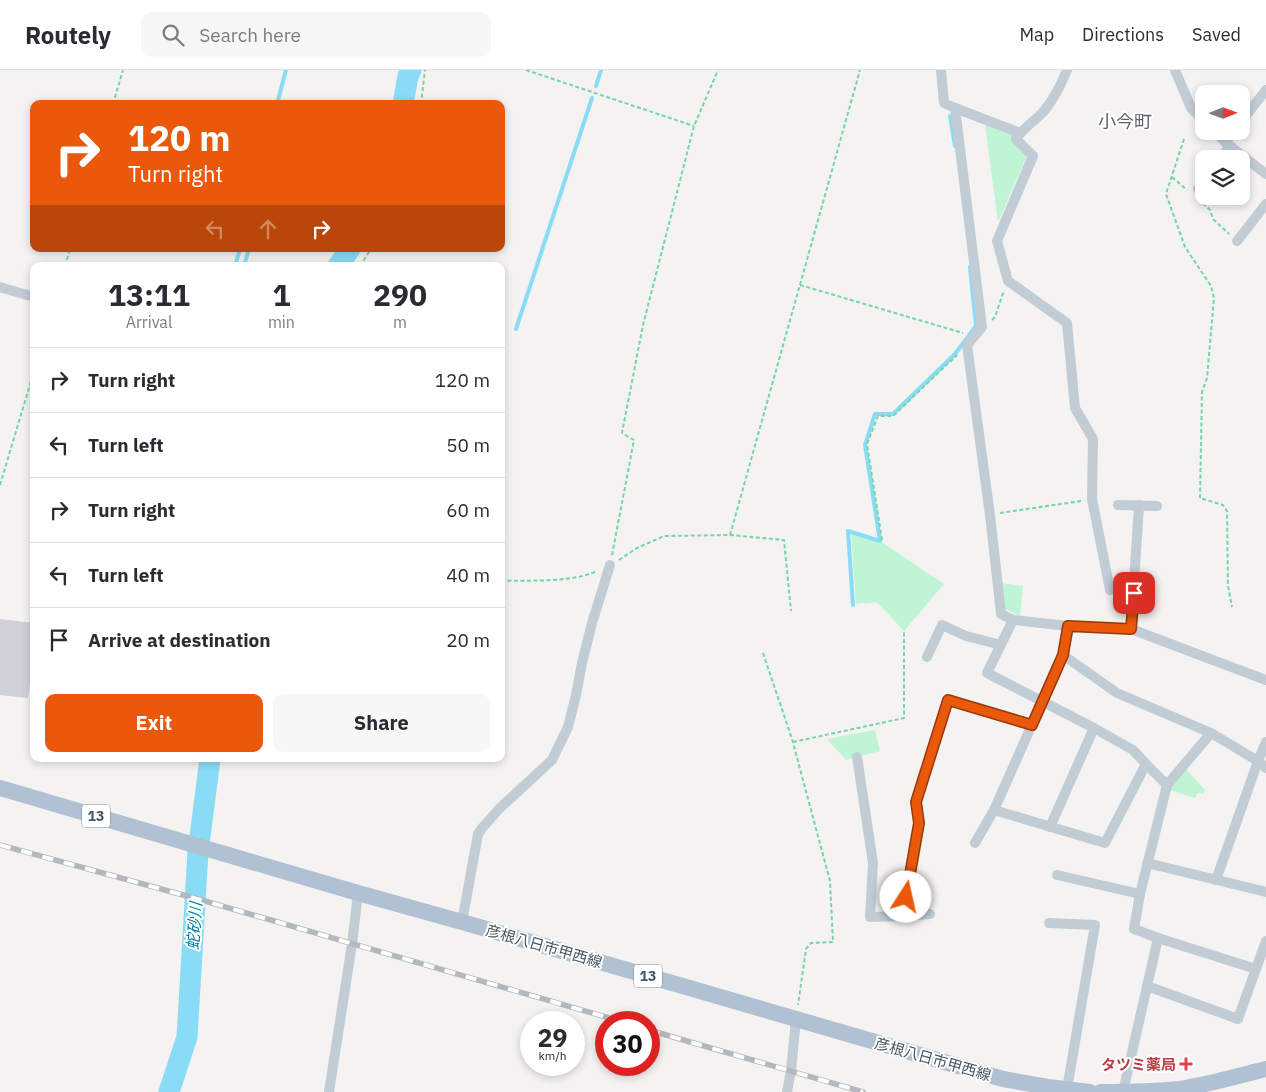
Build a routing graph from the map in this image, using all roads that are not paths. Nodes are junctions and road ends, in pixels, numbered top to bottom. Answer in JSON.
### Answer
{"nodes":[{"id":1,"x":941,"y":70,"type":"edge"},
{"id":2,"x":1067,"y":70,"type":"edge"},
{"id":3,"x":1174,"y":70,"type":"edge"},
{"id":4,"x":1266,"y":90,"type":"edge"},
{"id":5,"x":955,"y":108,"type":"junction"},
{"id":6,"x":1250,"y":110,"type":"edge"},
{"id":7,"x":1195,"y":112,"type":"edge"},
{"id":8,"x":1020,"y":133,"type":"junction"},
{"id":9,"x":1224,"y":140,"type":"edge"},
{"id":10,"x":1230,"y":140,"type":"edge"},
{"id":11,"x":1228,"y":144,"type":"junction"},
{"id":12,"x":1225,"y":150,"type":"edge"},
{"id":13,"x":1266,"y":174,"type":"edge"},
{"id":14,"x":1266,"y":204,"type":"edge"},
{"id":15,"x":1237,"y":241,"type":"road end"},
{"id":16,"x":0,"y":287,"type":"edge"},
{"id":17,"x":30,"y":296,"type":"edge"},
{"id":18,"x":1118,"y":505,"type":"dead end"},
{"id":19,"x":1139,"y":505,"type":"junction"},
{"id":20,"x":1157,"y":506,"type":"dead end"},
{"id":21,"x":610,"y":565,"type":"road end"},
{"id":22,"x":1110,"y":590,"type":"dead end"},
{"id":23,"x":1013,"y":620,"type":"junction"},
{"id":24,"x":1068,"y":626,"type":"junction"},
{"id":25,"x":1131,"y":629,"type":"junction"},
{"id":26,"x":1001,"y":645,"type":"junction"},
{"id":27,"x":1063,"y":655,"type":"junction"},
{"id":28,"x":927,"y":657,"type":"dead end"},
{"id":29,"x":1266,"y":680,"type":"edge"},
{"id":30,"x":1042,"y":701,"type":"junction"},
{"id":31,"x":1032,"y":725,"type":"junction"},
{"id":32,"x":1094,"y":728,"type":"junction"},
{"id":33,"x":1211,"y":734,"type":"junction"},
{"id":34,"x":1266,"y":742,"type":"edge"},
{"id":35,"x":857,"y":757,"type":"dead end"},
{"id":36,"x":1146,"y":764,"type":"junction"},
{"id":37,"x":1262,"y":764,"type":"edge"},
{"id":38,"x":1167,"y":785,"type":"junction"},
{"id":39,"x":0,"y":788,"type":"edge"},
{"id":40,"x":994,"y":810,"type":"junction"},
{"id":41,"x":1050,"y":827,"type":"junction"},
{"id":42,"x":975,"y":842,"type":"dead end"},
{"id":43,"x":1147,"y":864,"type":"junction"},
{"id":44,"x":1057,"y":875,"type":"dead end"},
{"id":45,"x":1216,"y":880,"type":"junction"},
{"id":46,"x":1266,"y":892,"type":"edge"},
{"id":47,"x":358,"y":893,"type":"junction"},
{"id":48,"x":1140,"y":894,"type":"junction"},
{"id":49,"x":930,"y":914,"type":"dead end"},
{"id":50,"x":903,"y":916,"type":"junction"},
{"id":51,"x":462,"y":922,"type":"junction"},
{"id":52,"x":1049,"y":922,"type":"dead end"},
{"id":53,"x":1158,"y":938,"type":"junction"},
{"id":54,"x":1266,"y":941,"type":"edge"},
{"id":55,"x":1256,"y":969,"type":"junction"},
{"id":56,"x":1147,"y":986,"type":"junction"},
{"id":57,"x":796,"y":1019,"type":"junction"},
{"id":58,"x":1266,"y":1069,"type":"edge"},
{"id":59,"x":1067,"y":1090,"type":"junction"},
{"id":60,"x":1157,"y":1091,"type":"edge"},
{"id":61,"x":329,"y":1092,"type":"edge"},
{"id":62,"x":787,"y":1092,"type":"edge"},
{"id":63,"x":1090,"y":1092,"type":"edge"},
{"id":64,"x":1101,"y":1092,"type":"edge"},
{"id":65,"x":1123,"y":1092,"type":"edge"}],
"edges":[{"from":1,"to":5,"type":"street"},
{"from":2,"to":8,"type":"street"},
{"from":3,"to":7,"type":"street"},
{"from":4,"to":6,"type":"street"},
{"from":5,"to":8,"type":"street"},
{"from":5,"to":23,"type":"street"},
{"from":8,"to":22,"type":"street"},
{"from":9,"to":11,"type":"street"},
{"from":10,"to":11,"type":"street"},
{"from":11,"to":12,"type":"street"},
{"from":11,"to":13,"type":"street"},
{"from":14,"to":15,"type":"street"},
{"from":16,"to":17,"type":"street"},
{"from":18,"to":19,"type":"street"},
{"from":19,"to":20,"type":"street"},
{"from":19,"to":25,"type":"street"},
{"from":21,"to":51,"type":"street"},
{"from":23,"to":24,"type":"street"},
{"from":23,"to":26,"type":"street"},
{"from":24,"to":25,"type":"street"},
{"from":24,"to":27,"type":"street"},
{"from":25,"to":29,"type":"street"},
{"from":26,"to":28,"type":"street"},
{"from":26,"to":30,"type":"street"},
{"from":27,"to":30,"type":"street"},
{"from":27,"to":33,"type":"street"},
{"from":30,"to":31,"type":"street"},
{"from":30,"to":32,"type":"street"},
{"from":31,"to":40,"type":"street"},
{"from":31,"to":50,"type":"street"},
{"from":32,"to":36,"type":"street"},
{"from":32,"to":41,"type":"street"},
{"from":33,"to":37,"type":"street"},
{"from":33,"to":38,"type":"street"},
{"from":34,"to":37,"type":"street"},
{"from":35,"to":50,"type":"street"},
{"from":36,"to":38,"type":"street"},
{"from":36,"to":41,"type":"street"},
{"from":37,"to":45,"type":"street"},
{"from":38,"to":43,"type":"street"},
{"from":39,"to":47,"type":"main road","name":"彦根八日市甲西線","number":"13"},
{"from":40,"to":41,"type":"street"},
{"from":40,"to":42,"type":"street"},
{"from":43,"to":45,"type":"street"},
{"from":43,"to":48,"type":"street"},
{"from":44,"to":48,"type":"street"},
{"from":45,"to":46,"type":"street"},
{"from":47,"to":51,"type":"main road","name":"彦根八日市甲西線","number":"13"},
{"from":47,"to":61,"type":"street"},
{"from":48,"to":53,"type":"street"},
{"from":49,"to":50,"type":"street"},
{"from":51,"to":57,"type":"main road","name":"彦根八日市甲西線","number":"13"},
{"from":52,"to":59,"type":"street"},
{"from":53,"to":55,"type":"street"},
{"from":53,"to":56,"type":"street"},
{"from":54,"to":55,"type":"street"},
{"from":55,"to":56,"type":"street"},
{"from":56,"to":65,"type":"street"},
{"from":57,"to":59,"type":"main road","name":"彦根八日市甲西線","number":"13"},
{"from":57,"to":62,"type":"street"},
{"from":58,"to":60,"type":"main road"},
{"from":59,"to":63,"type":"main road","name":"彦根八日市甲西線","number":"13"},
{"from":60,"to":65,"type":"main road"},
{"from":64,"to":65,"type":"main road"}]}
